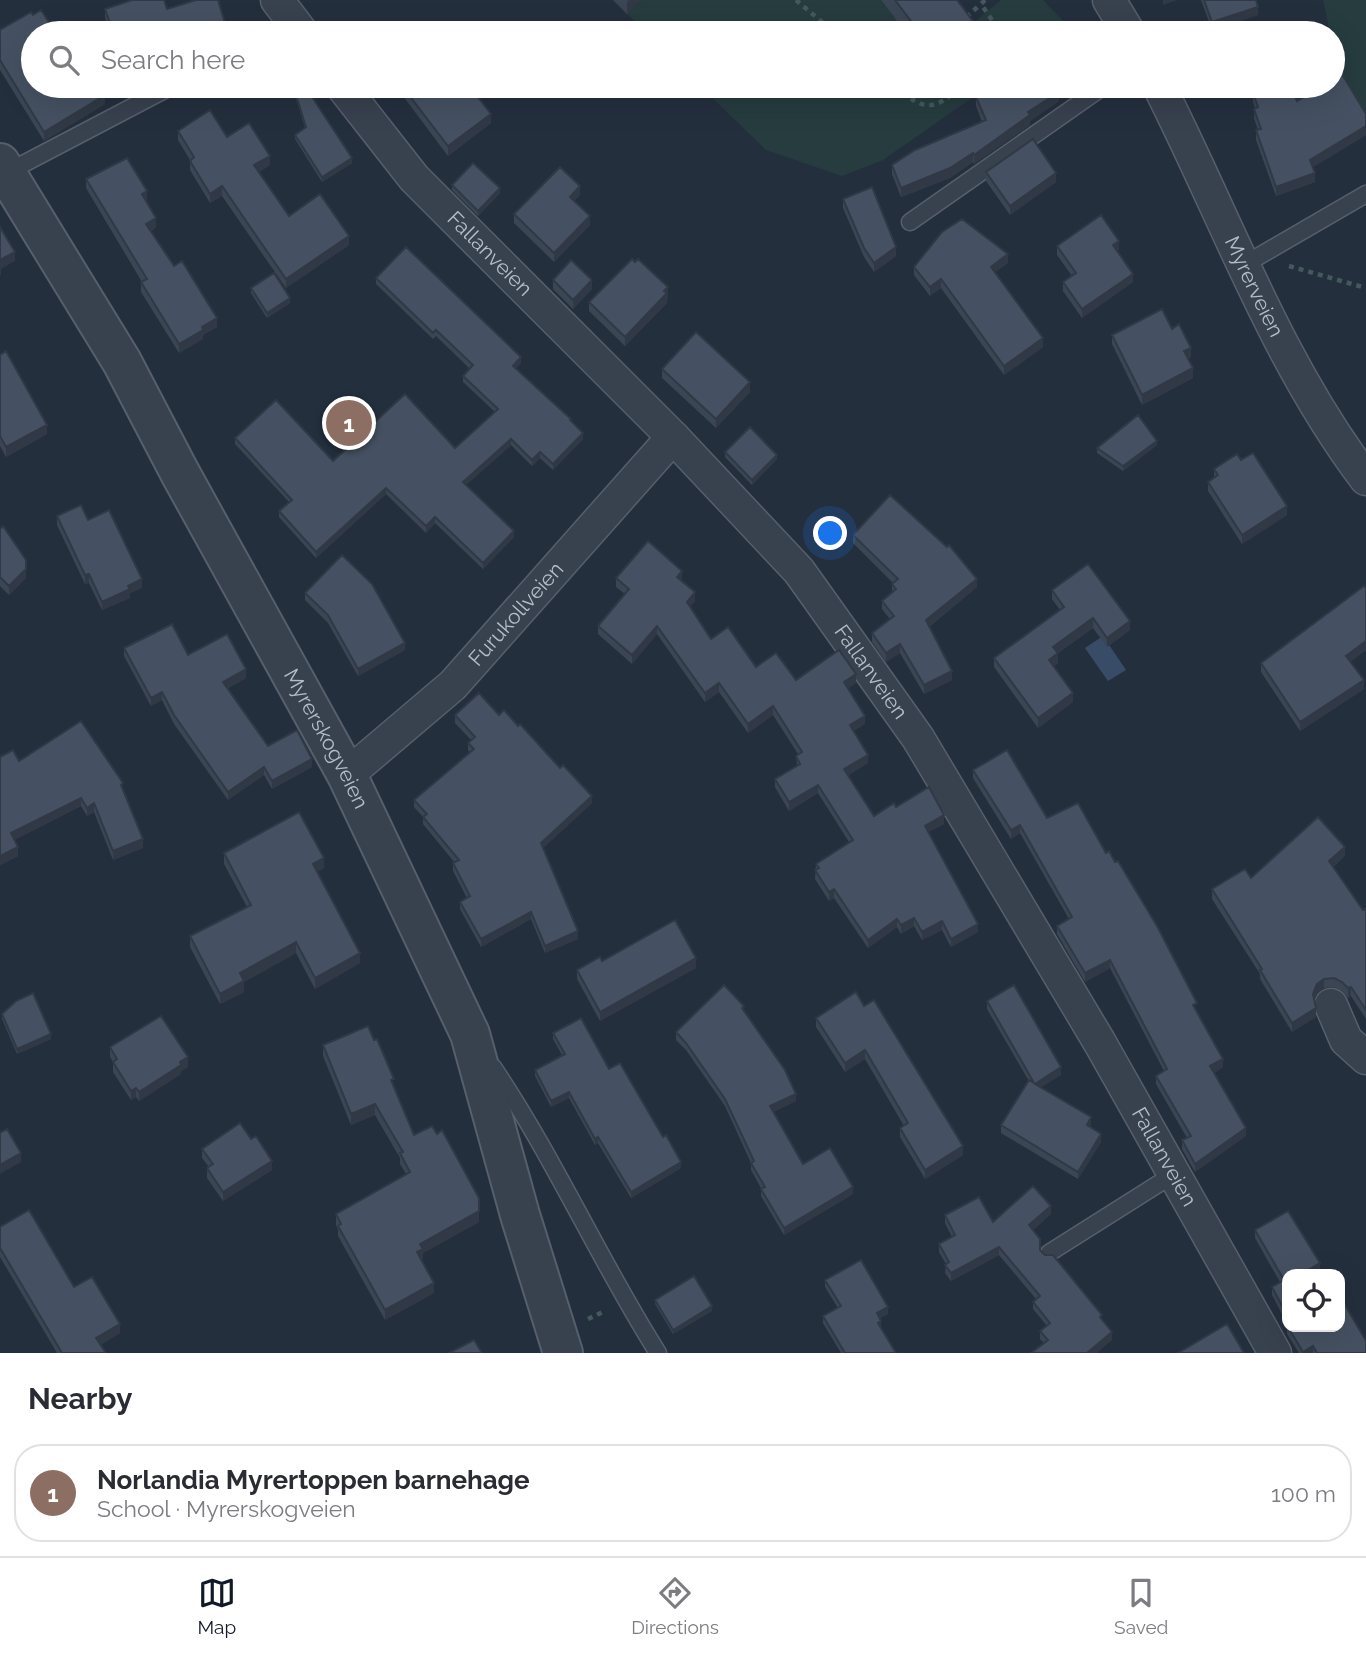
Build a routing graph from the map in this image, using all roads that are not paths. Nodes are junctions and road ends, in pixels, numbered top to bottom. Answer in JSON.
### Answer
{"nodes":[{"id":1,"x":277,"y":0,"type":"edge"},
{"id":2,"x":1109,"y":0,"type":"edge"},
{"id":3,"x":293,"y":21,"type":"edge"},
{"id":4,"x":1122,"y":21,"type":"edge"},
{"id":5,"x":147,"y":98,"type":"edge"},
{"id":6,"x":351,"y":98,"type":"edge"},
{"id":7,"x":1087,"y":98,"type":"edge"},
{"id":8,"x":1165,"y":98,"type":"edge"},
{"id":9,"x":3,"y":168,"type":"edge"},
{"id":10,"x":1366,"y":194,"type":"edge"},
{"id":11,"x":910,"y":222,"type":"dead end"},
{"id":12,"x":1242,"y":265,"type":"junction"},
{"id":13,"x":673,"y":437,"type":"junction"},
{"id":14,"x":1366,"y":479,"type":"edge"},
{"id":15,"x":347,"y":775,"type":"junction"},
{"id":16,"x":1331,"y":1005,"type":"dead end"},
{"id":17,"x":470,"y":1034,"type":"junction"},
{"id":18,"x":1366,"y":1058,"type":"edge"},
{"id":19,"x":1174,"y":1174,"type":"junction"},
{"id":20,"x":1049,"y":1253,"type":"edge"},
{"id":21,"x":563,"y":1353,"type":"edge"},
{"id":22,"x":658,"y":1353,"type":"edge"},
{"id":23,"x":1275,"y":1353,"type":"edge"}],
"edges":[{"from":1,"to":3,"type":"street"},
{"from":2,"to":4,"type":"street"},
{"from":5,"to":9,"type":"lane"},
{"from":6,"to":13,"type":"street","name":"Fallanveien"},
{"from":7,"to":11,"type":"lane"},
{"from":8,"to":12,"type":"street","name":"Myrerveien"},
{"from":9,"to":15,"type":"street","name":"Myrerskogveien"},
{"from":10,"to":12,"type":"lane"},
{"from":12,"to":14,"type":"street","name":"Myrerveien"},
{"from":13,"to":15,"type":"street","name":"Furukollveien"},
{"from":13,"to":19,"type":"street","name":"Fallanveien"},
{"from":15,"to":17,"type":"street","name":"Myrerskogveien"},
{"from":16,"to":18,"type":"street"},
{"from":17,"to":21,"type":"street","name":"Myrerskogveien"},
{"from":17,"to":22,"type":"lane"},
{"from":19,"to":20,"type":"lane"},
{"from":19,"to":23,"type":"street","name":"Fallanveien"}]}
